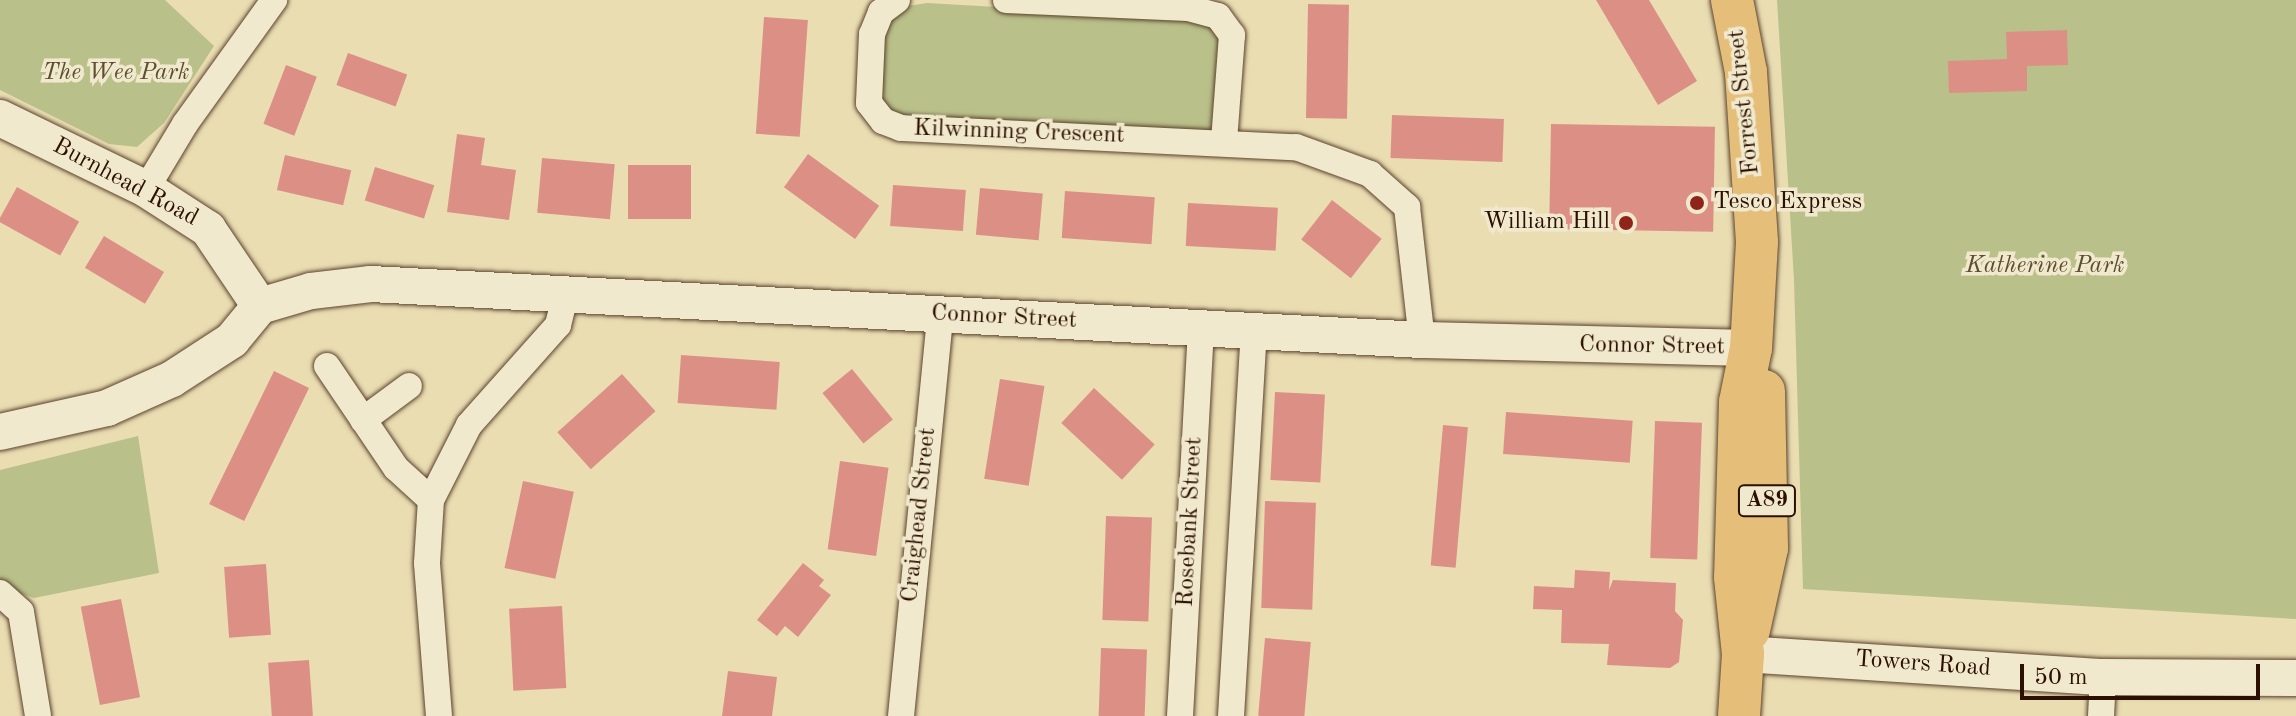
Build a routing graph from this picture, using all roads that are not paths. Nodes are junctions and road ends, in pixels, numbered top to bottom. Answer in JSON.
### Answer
{"nodes":[{"id":1,"x":274,"y":0,"type":"edge"},
{"id":2,"x":1006,"y":0,"type":"edge"},
{"id":3,"x":1732,"y":0,"type":"edge"},
{"id":4,"x":880,"y":4,"type":"edge"},
{"id":5,"x":0,"y":118,"type":"edge"},
{"id":6,"x":1224,"y":141,"type":"junction"},
{"id":7,"x":146,"y":189,"type":"junction"},
{"id":8,"x":565,"y":296,"type":"junction"},
{"id":9,"x":260,"y":306,"type":"junction"},
{"id":10,"x":940,"y":315,"type":"junction"},
{"id":11,"x":1201,"y":329,"type":"junction"},
{"id":12,"x":1254,"y":331,"type":"junction"},
{"id":13,"x":1422,"y":340,"type":"junction"},
{"id":14,"x":1751,"y":348,"type":"junction"},
{"id":15,"x":327,"y":366,"type":"dead end"},
{"id":16,"x":409,"y":386,"type":"dead end"},
{"id":17,"x":363,"y":420,"type":"junction"},
{"id":18,"x":0,"y":432,"type":"edge"},
{"id":19,"x":431,"y":500,"type":"junction"},
{"id":20,"x":0,"y":593,"type":"edge"},
{"id":21,"x":1743,"y":654,"type":"junction"},
{"id":22,"x":2103,"y":677,"type":"junction"},
{"id":23,"x":2296,"y":678,"type":"edge"},
{"id":24,"x":2109,"y":715,"type":"edge"},
{"id":25,"x":38,"y":716,"type":"edge"},
{"id":26,"x":439,"y":716,"type":"edge"},
{"id":27,"x":901,"y":716,"type":"edge"},
{"id":28,"x":1180,"y":716,"type":"edge"},
{"id":29,"x":1231,"y":716,"type":"edge"},
{"id":30,"x":1739,"y":716,"type":"edge"}],
"edges":[{"from":1,"to":7,"type":"street"},
{"from":2,"to":6,"type":"street"},
{"from":3,"to":14,"type":"main road","name":"Forrest Street","number":"A89"},
{"from":4,"to":6,"type":"street","name":"Kilwinning Crescent"},
{"from":5,"to":7,"type":"main road","name":"Burnhead Road"},
{"from":6,"to":13,"type":"street","name":"Kilwinning Crescent"},
{"from":7,"to":9,"type":"main road","name":"Burnhead Road"},
{"from":8,"to":9,"type":"main road","name":"Connor Street"},
{"from":8,"to":10,"type":"main road","name":"Connor Street"},
{"from":8,"to":19,"type":"street"},
{"from":9,"to":18,"type":"main road"},
{"from":10,"to":11,"type":"main road","name":"Connor Street"},
{"from":10,"to":27,"type":"street","name":"Craighead Street"},
{"from":11,"to":12,"type":"main road","name":"Connor Street"},
{"from":11,"to":28,"type":"street","name":"Rosebank Street"},
{"from":12,"to":13,"type":"main road","name":"Connor Street"},
{"from":12,"to":29,"type":"street"},
{"from":13,"to":14,"type":"main road","name":"Connor Street"},
{"from":14,"to":21,"type":"main road","name":"Forrest Street","number":"A89"},
{"from":15,"to":17,"type":"street"},
{"from":16,"to":17,"type":"street"},
{"from":17,"to":19,"type":"street"},
{"from":19,"to":26,"type":"street"},
{"from":20,"to":25,"type":"street"},
{"from":21,"to":22,"type":"main road","name":"Towers Road"},
{"from":21,"to":30,"type":"main road","name":"Forrest Street","number":"A89"},
{"from":22,"to":23,"type":"main road","name":"Towers Road"},
{"from":22,"to":24,"type":"street"}]}
